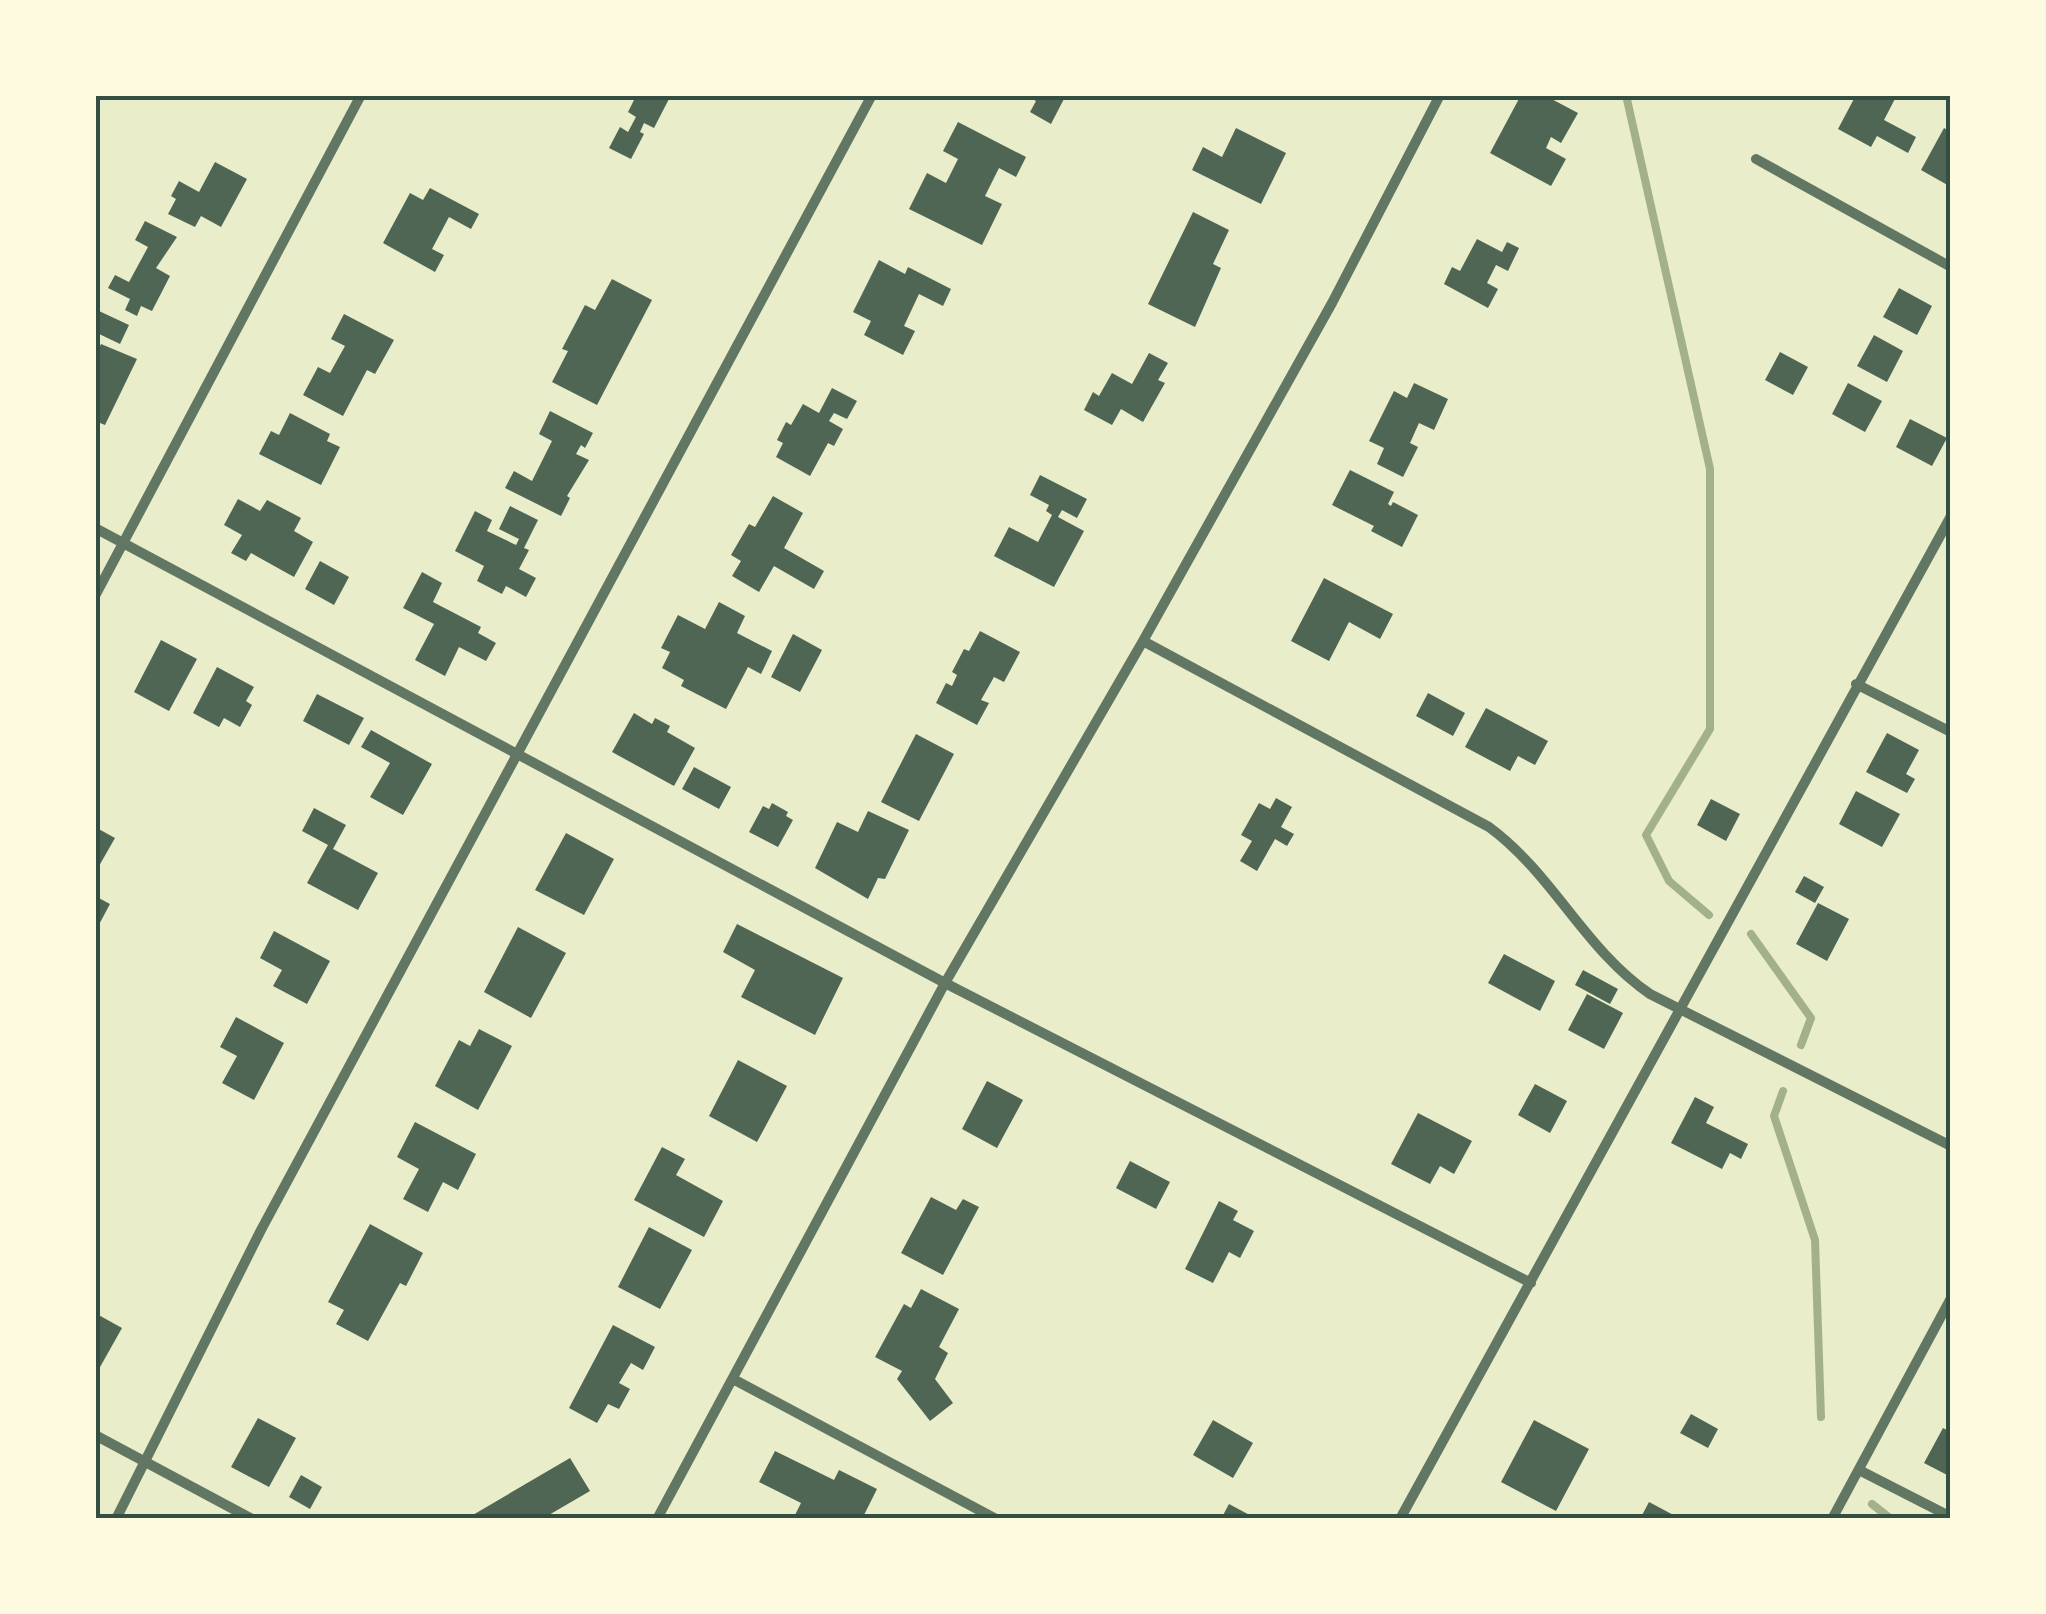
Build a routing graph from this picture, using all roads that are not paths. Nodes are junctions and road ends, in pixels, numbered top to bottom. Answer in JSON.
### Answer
{"nodes":[{"id":1,"x":361,"y":95,"type":"edge"},
{"id":2,"x":872,"y":95,"type":"edge"},
{"id":3,"x":1440,"y":95,"type":"edge"},
{"id":4,"x":1756,"y":159,"type":"dead end"},
{"id":5,"x":1951,"y":266,"type":"edge"},
{"id":6,"x":1951,"y":516,"type":"edge"},
{"id":7,"x":95,"y":528,"type":"edge"},
{"id":8,"x":123,"y":543,"type":"junction"},
{"id":9,"x":95,"y":596,"type":"edge"},
{"id":10,"x":1143,"y":641,"type":"junction"},
{"id":11,"x":1856,"y":684,"type":"junction"},
{"id":12,"x":1951,"y":732,"type":"edge"},
{"id":13,"x":516,"y":754,"type":"junction"},
{"id":14,"x":945,"y":983,"type":"junction"},
{"id":15,"x":1680,"y":1010,"type":"junction"},
{"id":16,"x":1951,"y":1146,"type":"edge"},
{"id":17,"x":1531,"y":1283,"type":"junction"},
{"id":18,"x":1951,"y":1298,"type":"edge"},
{"id":19,"x":733,"y":1379,"type":"junction"},
{"id":20,"x":95,"y":1435,"type":"edge"},
{"id":21,"x":146,"y":1462,"type":"junction"},
{"id":22,"x":1858,"y":1470,"type":"junction"},
{"id":23,"x":1951,"y":1516,"type":"edge"},
{"id":24,"x":116,"y":1519,"type":"edge"},
{"id":25,"x":252,"y":1519,"type":"edge"},
{"id":26,"x":657,"y":1519,"type":"edge"},
{"id":27,"x":996,"y":1519,"type":"edge"},
{"id":28,"x":1400,"y":1519,"type":"edge"},
{"id":29,"x":1832,"y":1519,"type":"edge"}],
"edges":[{"from":1,"to":8,"type":"street"},
{"from":2,"to":13,"type":"street"},
{"from":3,"to":10,"type":"street"},
{"from":4,"to":5,"type":"street"},
{"from":6,"to":11,"type":"street"},
{"from":7,"to":8,"type":"street"},
{"from":8,"to":9,"type":"street"},
{"from":8,"to":13,"type":"street"},
{"from":10,"to":14,"type":"street"},
{"from":10,"to":15,"type":"street"},
{"from":11,"to":12,"type":"street"},
{"from":11,"to":15,"type":"street"},
{"from":13,"to":14,"type":"street"},
{"from":13,"to":21,"type":"street"},
{"from":14,"to":17,"type":"street"},
{"from":14,"to":19,"type":"street"},
{"from":15,"to":16,"type":"street"},
{"from":15,"to":17,"type":"street"},
{"from":17,"to":28,"type":"street"},
{"from":18,"to":22,"type":"street"},
{"from":19,"to":26,"type":"street"},
{"from":19,"to":27,"type":"street"},
{"from":20,"to":21,"type":"street"},
{"from":21,"to":24,"type":"street"},
{"from":21,"to":25,"type":"street"},
{"from":22,"to":23,"type":"street"},
{"from":22,"to":29,"type":"street"}]}
